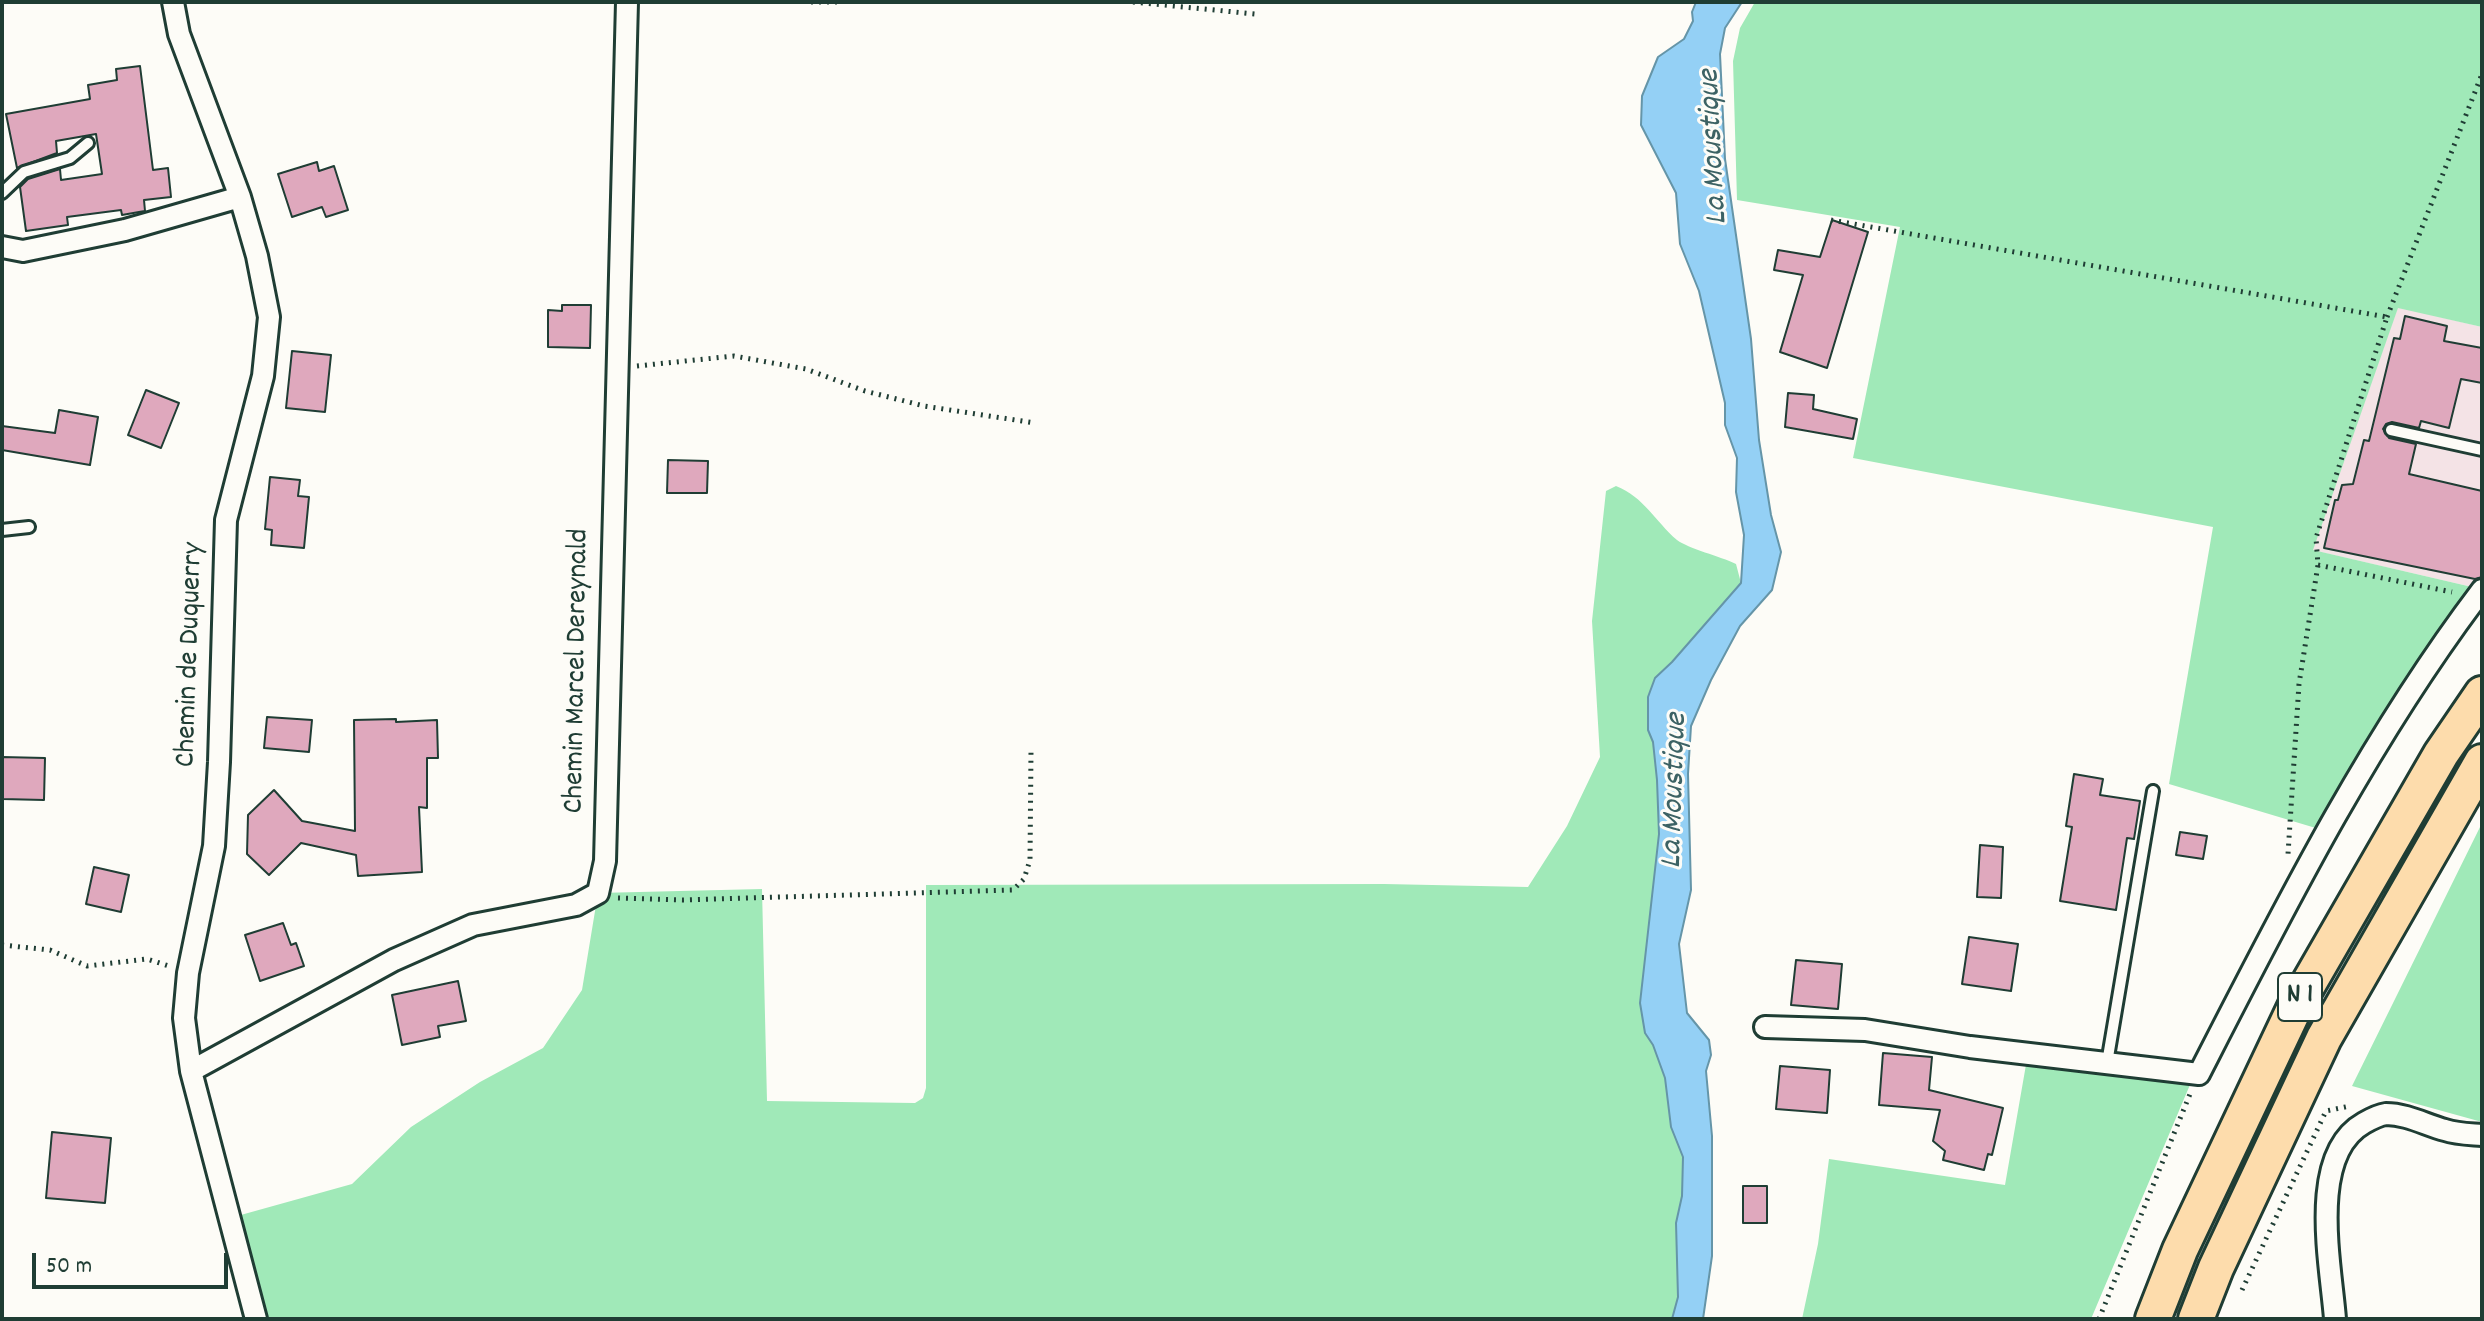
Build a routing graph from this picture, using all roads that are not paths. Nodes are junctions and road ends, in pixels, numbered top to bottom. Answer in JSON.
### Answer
{"nodes":[{"id":1,"x":173,"y":2,"type":"edge"},
{"id":2,"x":627,"y":2,"type":"edge"},
{"id":3,"x":88,"y":143,"type":"dead end"},
{"id":4,"x":2,"y":193,"type":"edge"},
{"id":5,"x":240,"y":197,"type":"junction"},
{"id":6,"x":2,"y":247,"type":"edge"},
{"id":7,"x":2391,"y":430,"type":"dead end"},
{"id":8,"x":2482,"y":450,"type":"edge"},
{"id":9,"x":29,"y":527,"type":"dead end"},
{"id":10,"x":2,"y":530,"type":"edge"},
{"id":11,"x":2479,"y":594,"type":"edge"},
{"id":12,"x":2482,"y":694,"type":"edge"},
{"id":13,"x":2482,"y":762,"type":"edge"},
{"id":14,"x":2153,"y":791,"type":"dead end"},
{"id":15,"x":1765,"y":1027,"type":"dead end"},
{"id":16,"x":2107,"y":1063,"type":"junction"},
{"id":17,"x":191,"y":1071,"type":"junction"},
{"id":18,"x":2482,"y":1135,"type":"edge"},
{"id":19,"x":256,"y":1319,"type":"edge"},
{"id":20,"x":2153,"y":1319,"type":"edge"},
{"id":21,"x":2196,"y":1319,"type":"edge"},
{"id":22,"x":2335,"y":1319,"type":"edge"}],
"edges":[{"from":1,"to":5,"type":"street","name":"Chemin de Duquerry"},
{"from":2,"to":17,"type":"street","name":"Chemin Marcel Dereynald"},
{"from":3,"to":4,"type":"lane"},
{"from":5,"to":6,"type":"street"},
{"from":5,"to":17,"type":"street","name":"Chemin de Duquerry"},
{"from":7,"to":8,"type":"lane"},
{"from":9,"to":10,"type":"lane"},
{"from":11,"to":16,"type":"street"},
{"from":12,"to":20,"type":"highway","number":"N 1"},
{"from":13,"to":21,"type":"highway","number":"N 1"},
{"from":14,"to":16,"type":"lane"},
{"from":15,"to":16,"type":"street"},
{"from":17,"to":19,"type":"street","name":"Chemin de Duquerry"},
{"from":18,"to":22,"type":"street"}]}
